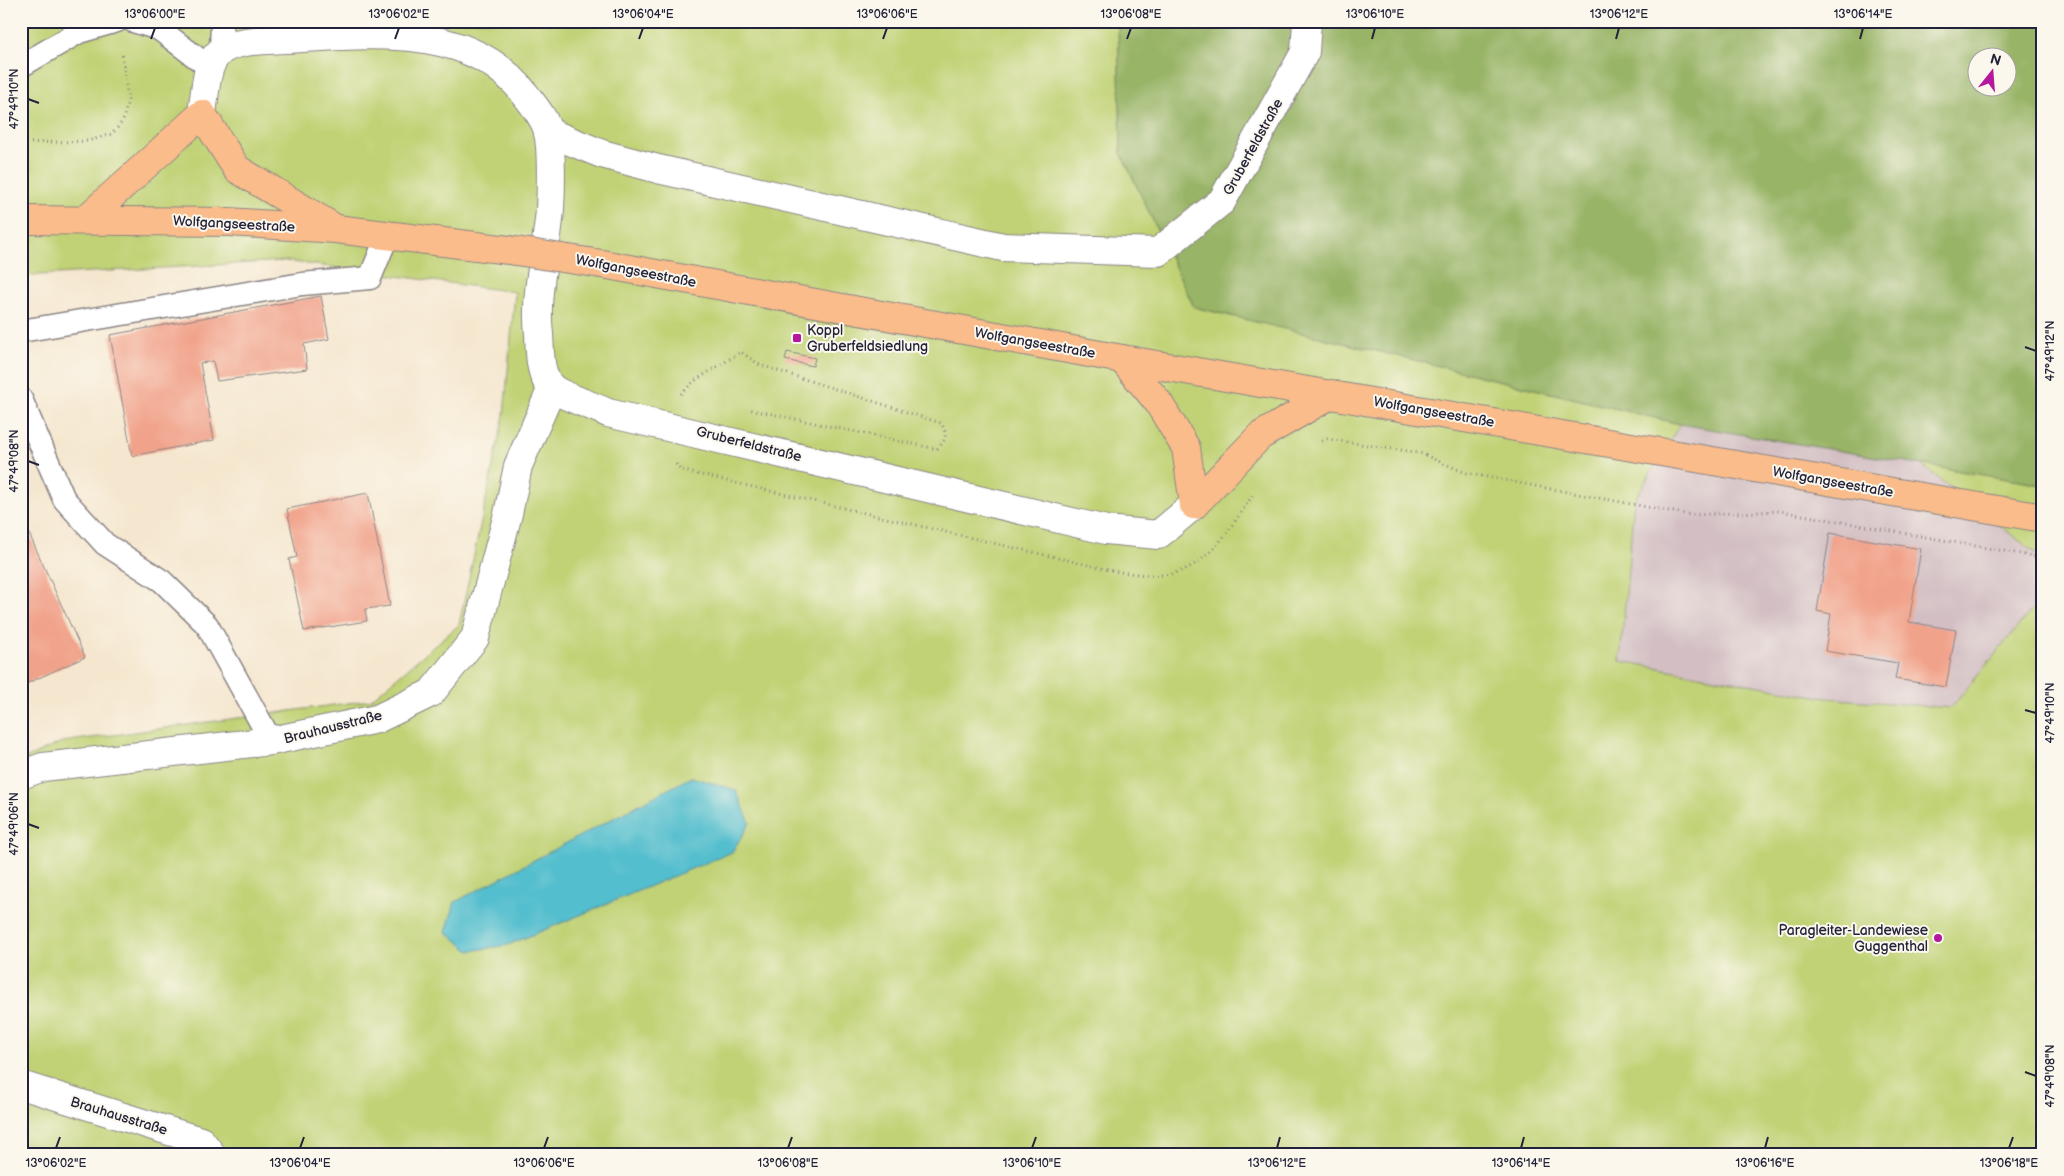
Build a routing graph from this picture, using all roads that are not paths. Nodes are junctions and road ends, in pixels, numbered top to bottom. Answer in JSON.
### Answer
{"nodes":[{"id":1,"x":117,"y":21,"type":"edge"},
{"id":2,"x":134,"y":21,"type":"edge"},
{"id":3,"x":222,"y":21,"type":"edge"},
{"id":4,"x":1307,"y":21,"type":"edge"},
{"id":5,"x":215,"y":58,"type":"junction"},
{"id":6,"x":21,"y":66,"type":"edge"},
{"id":7,"x":202,"y":114,"type":"junction"},
{"id":8,"x":548,"y":132,"type":"junction"},
{"id":9,"x":86,"y":219,"type":"junction"},
{"id":10,"x":21,"y":220,"type":"edge"},
{"id":11,"x":336,"y":229,"type":"junction"},
{"id":12,"x":388,"y":234,"type":"junction"},
{"id":13,"x":21,"y":331,"type":"edge"},
{"id":14,"x":1122,"y":359,"type":"junction"},
{"id":15,"x":552,"y":388,"type":"junction"},
{"id":16,"x":1332,"y":394,"type":"junction"},
{"id":17,"x":21,"y":399,"type":"edge"},
{"id":18,"x":1194,"y":506,"type":"junction"},
{"id":19,"x":2043,"y":518,"type":"edge"},
{"id":20,"x":271,"y":742,"type":"junction"},
{"id":21,"x":21,"y":775,"type":"edge"},
{"id":22,"x":21,"y":1085,"type":"edge"},
{"id":23,"x":212,"y":1155,"type":"edge"}],
"edges":[{"from":1,"to":6,"type":"lane"},
{"from":2,"to":5,"type":"lane"},
{"from":3,"to":5,"type":"lane"},
{"from":4,"to":8,"type":"street","name":"Gruberfeldstraße"},
{"from":5,"to":7,"type":"street"},
{"from":5,"to":8,"type":"street"},
{"from":7,"to":9,"type":"main road"},
{"from":7,"to":11,"type":"main road"},
{"from":8,"to":15,"type":"street"},
{"from":9,"to":10,"type":"main road","name":"Wolfgangseestraße"},
{"from":9,"to":11,"type":"main road","name":"Wolfgangseestraße"},
{"from":11,"to":12,"type":"main road","name":"Wolfgangseestraße"},
{"from":12,"to":13,"type":"lane"},
{"from":12,"to":14,"type":"main road","name":"Wolfgangseestraße","bridge":true},
{"from":14,"to":16,"type":"main road","name":"Wolfgangseestraße"},
{"from":14,"to":18,"type":"main road"},
{"from":15,"to":18,"type":"street","name":"Gruberfeldstraße"},
{"from":15,"to":20,"type":"street","name":"Brauhausstraße"},
{"from":16,"to":18,"type":"main road"},
{"from":16,"to":19,"type":"main road","name":"Wolfgangseestraße"},
{"from":17,"to":20,"type":"lane"},
{"from":20,"to":21,"type":"street","name":"Brauhausstraße"},
{"from":22,"to":23,"type":"street","name":"Brauhausstraße"}]}
